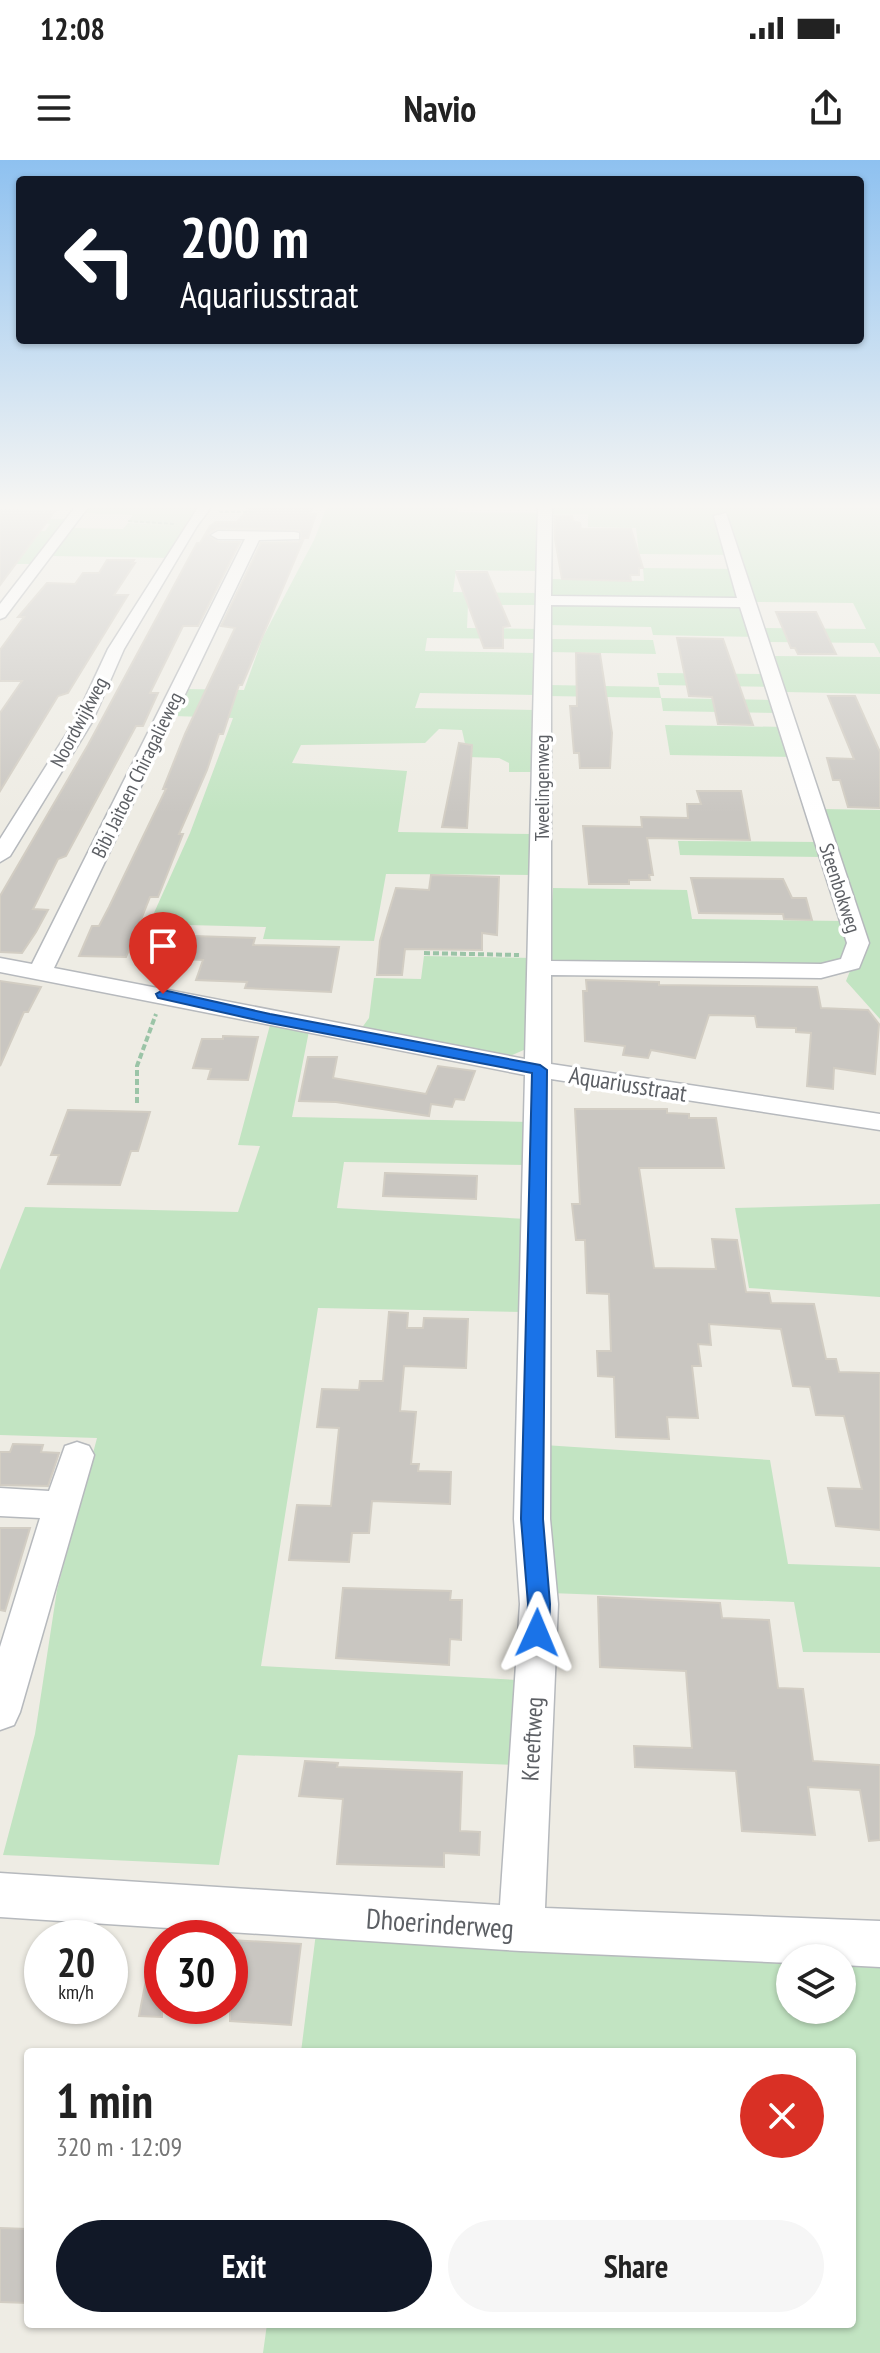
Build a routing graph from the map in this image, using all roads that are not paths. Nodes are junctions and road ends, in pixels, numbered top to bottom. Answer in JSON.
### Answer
{"nodes":[{"id":1,"x":141,"y":608,"type":"edge"},
{"id":2,"x":218,"y":608,"type":"edge"},
{"id":3,"x":543,"y":608,"type":"edge"},
{"id":4,"x":749,"y":608,"type":"edge"},
{"id":5,"x":0,"y":856,"type":"edge"},
{"id":6,"x":542,"y":962,"type":"junction"},
{"id":7,"x":0,"y":965,"type":"edge"},
{"id":8,"x":40,"y":972,"type":"junction"},
{"id":9,"x":540,"y":1070,"type":"junction"},
{"id":10,"x":880,"y":1122,"type":"edge"},
{"id":11,"x":77,"y":1455,"type":"dead end"},
{"id":12,"x":0,"y":1502,"type":"edge"},
{"id":13,"x":63,"y":1506,"type":"junction"},
{"id":14,"x":0,"y":1712,"type":"edge"},
{"id":15,"x":0,"y":1895,"type":"edge"},
{"id":16,"x":521,"y":1929,"type":"junction"},
{"id":17,"x":880,"y":1944,"type":"edge"}],
"edges":[{"from":1,"to":5,"type":"street","name":"Noordwijkweg"},
{"from":2,"to":8,"type":"street","name":"Bibi Jaitoen Chiragalieweg"},
{"from":3,"to":6,"type":"street","name":"Tweelingenweg"},
{"from":4,"to":6,"type":"street","name":"Steenbokweg"},
{"from":6,"to":9,"type":"street","name":"Tweelingenweg"},
{"from":7,"to":8,"type":"street","name":"Aquariusstraat"},
{"from":8,"to":9,"type":"street","name":"Aquariusstraat"},
{"from":9,"to":10,"type":"street","name":"Aquariusstraat"},
{"from":9,"to":16,"type":"street","name":"Kreeftweg"},
{"from":11,"to":13,"type":"street"},
{"from":12,"to":13,"type":"street"},
{"from":13,"to":14,"type":"street"},
{"from":15,"to":16,"type":"street","name":"Dhoerinderweg"},
{"from":16,"to":17,"type":"street","name":"Dhoerinderweg"}]}
